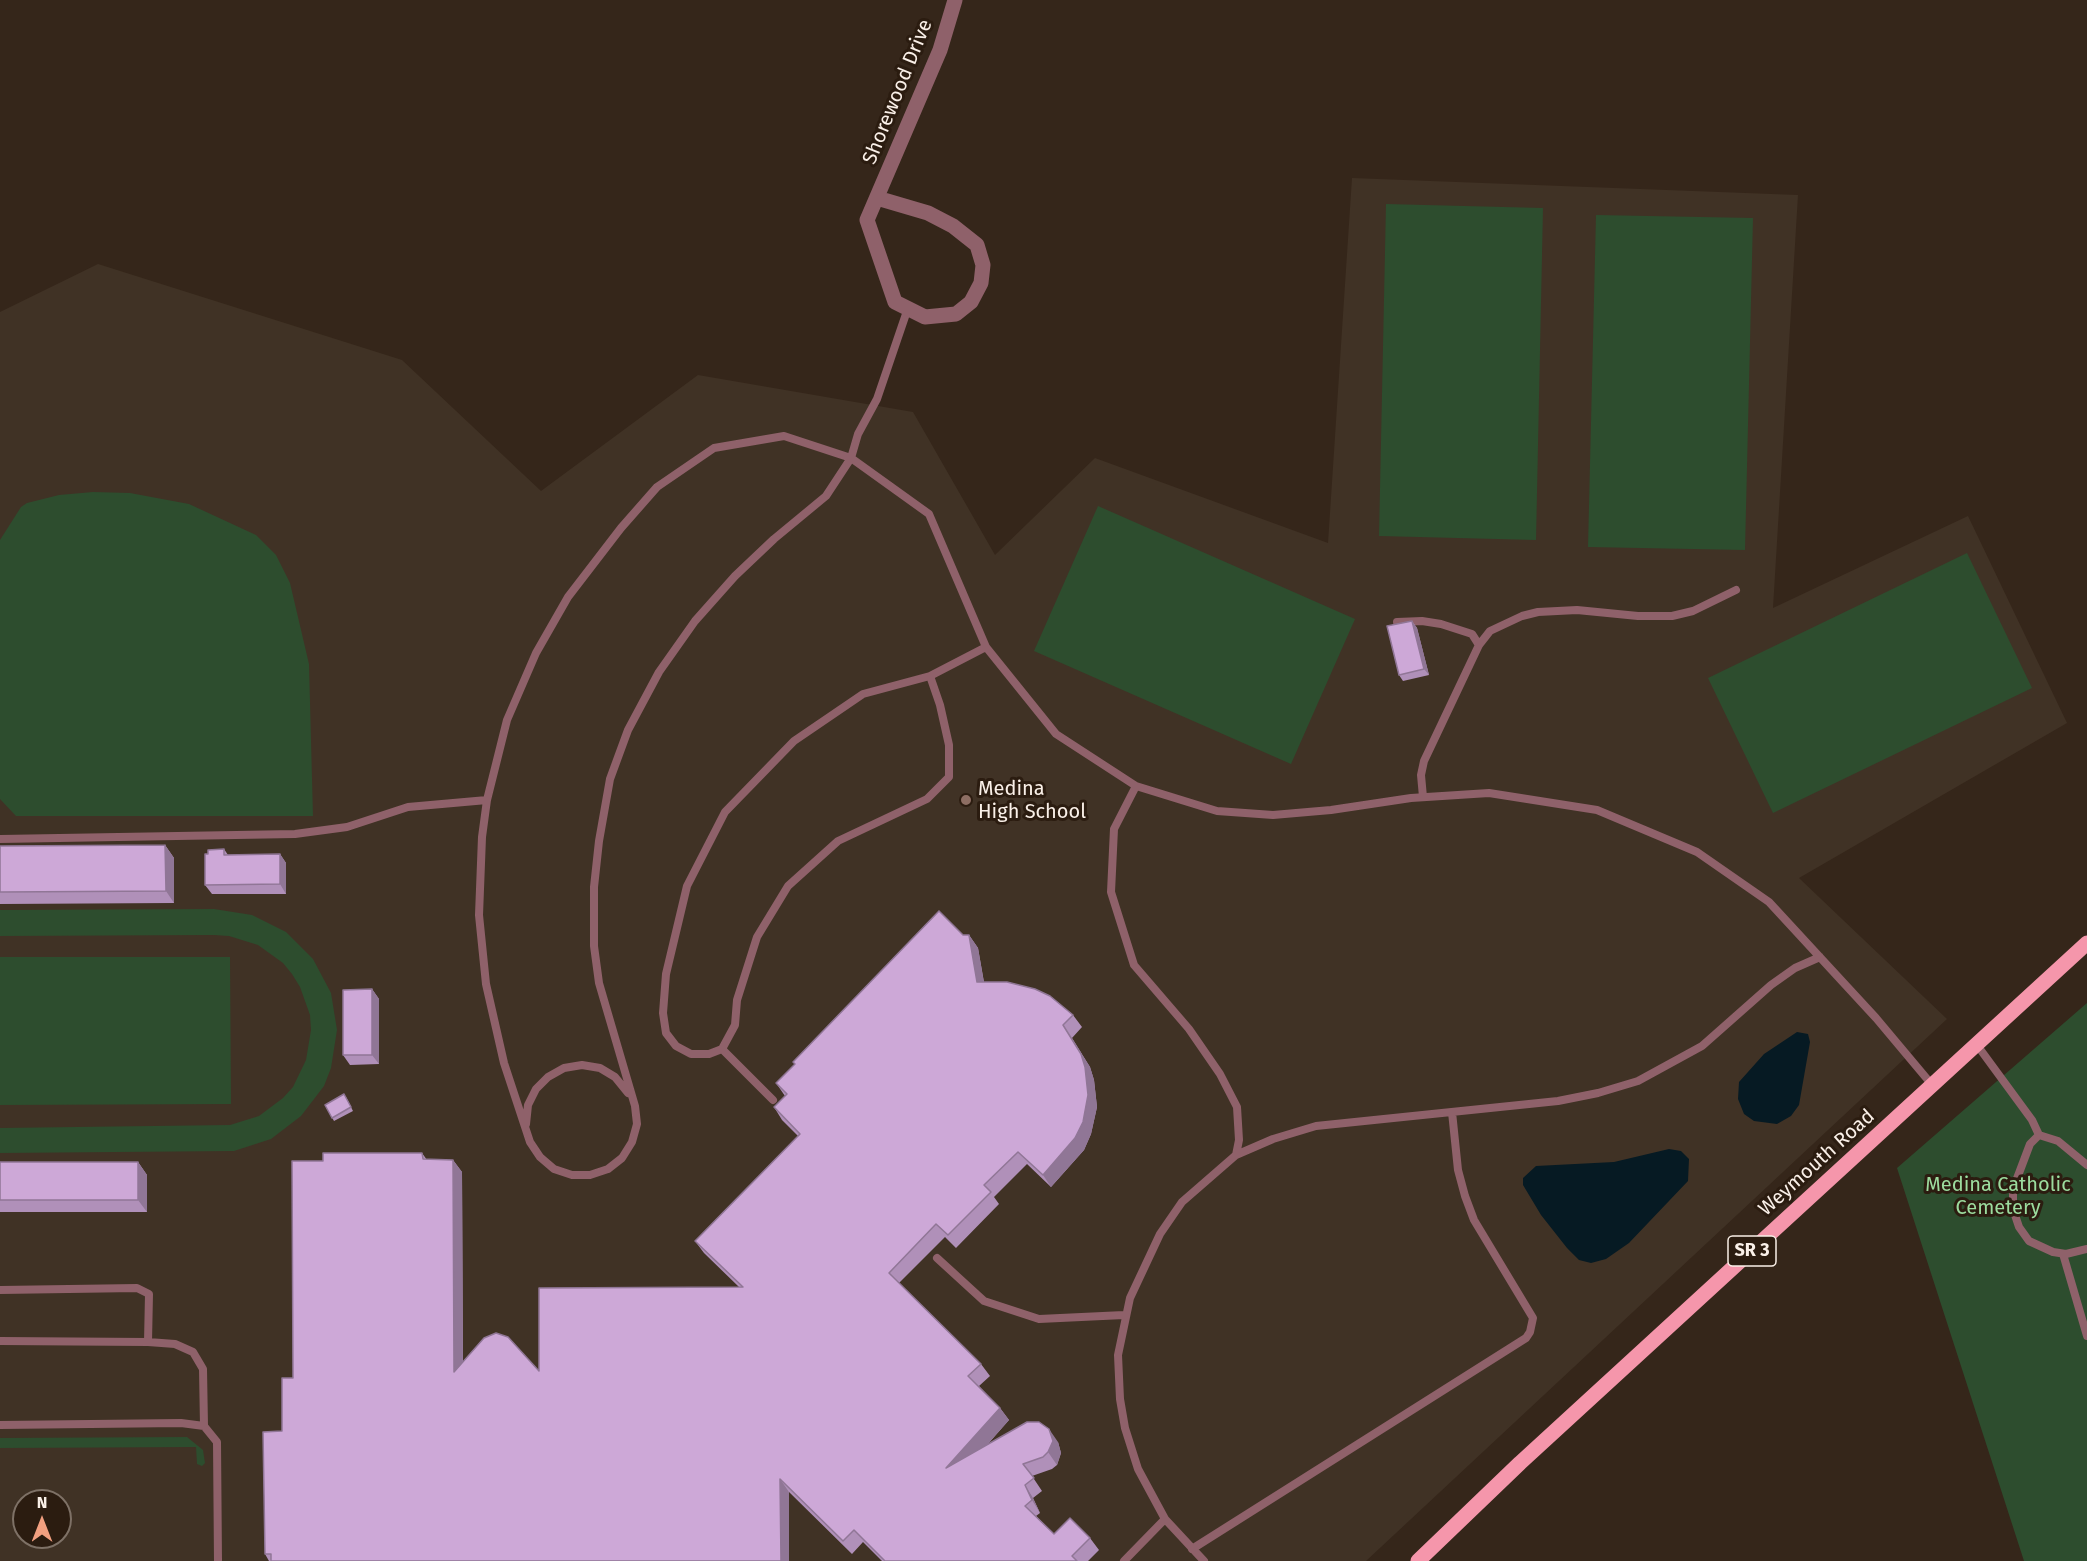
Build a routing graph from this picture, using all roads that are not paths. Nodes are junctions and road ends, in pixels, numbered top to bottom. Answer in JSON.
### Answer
{"nodes":[{"id":1,"x":955,"y":0,"type":"edge"},
{"id":2,"x":877,"y":198,"type":"junction"},
{"id":3,"x":908,"y":308,"type":"junction"},
{"id":4,"x":850,"y":458,"type":"junction"},
{"id":5,"x":1736,"y":590,"type":"dead end"},
{"id":6,"x":1397,"y":621,"type":"edge"},
{"id":7,"x":1479,"y":645,"type":"junction"},
{"id":8,"x":986,"y":647,"type":"junction"},
{"id":9,"x":930,"y":676,"type":"junction"},
{"id":10,"x":1136,"y":786,"type":"junction"},
{"id":11,"x":1423,"y":797,"type":"junction"},
{"id":12,"x":487,"y":800,"type":"junction"},
{"id":13,"x":0,"y":839,"type":"edge"},
{"id":14,"x":2087,"y":943,"type":"edge"},
{"id":15,"x":1820,"y":957,"type":"junction"},
{"id":16,"x":1977,"y":1045,"type":"junction"},
{"id":17,"x":722,"y":1049,"type":"junction"},
{"id":18,"x":1933,"y":1086,"type":"junction"},
{"id":19,"x":773,"y":1100,"type":"dead end"},
{"id":20,"x":635,"y":1106,"type":"junction"},
{"id":21,"x":1452,"y":1112,"type":"junction"},
{"id":22,"x":2039,"y":1135,"type":"junction"},
{"id":23,"x":530,"y":1142,"type":"junction"},
{"id":24,"x":1236,"y":1155,"type":"junction"},
{"id":25,"x":2087,"y":1166,"type":"edge"},
{"id":26,"x":2087,"y":1249,"type":"edge"},
{"id":27,"x":2063,"y":1254,"type":"junction"},
{"id":28,"x":937,"y":1258,"type":"dead end"},
{"id":29,"x":0,"y":1290,"type":"edge"},
{"id":30,"x":1124,"y":1315,"type":"junction"},
{"id":31,"x":2087,"y":1336,"type":"edge"},
{"id":32,"x":0,"y":1341,"type":"edge"},
{"id":33,"x":148,"y":1342,"type":"junction"},
{"id":34,"x":0,"y":1425,"type":"edge"},
{"id":35,"x":204,"y":1426,"type":"junction"},
{"id":36,"x":1166,"y":1519,"type":"junction"},
{"id":37,"x":1192,"y":1549,"type":"junction"},
{"id":38,"x":218,"y":1561,"type":"edge"},
{"id":39,"x":1124,"y":1561,"type":"edge"},
{"id":40,"x":1204,"y":1561,"type":"edge"},
{"id":41,"x":1418,"y":1561,"type":"edge"}],
"edges":[{"from":1,"to":2,"type":"street","name":"Shorewood Drive"},
{"from":2,"to":3,"type":"street","name":"Shorewood Drive"},
{"from":2,"to":3,"type":"street"},
{"from":3,"to":4,"type":"lane"},
{"from":4,"to":8,"type":"lane"},
{"from":4,"to":12,"type":"lane"},
{"from":4,"to":20,"type":"lane"},
{"from":5,"to":7,"type":"lane"},
{"from":6,"to":7,"type":"lane"},
{"from":7,"to":11,"type":"lane"},
{"from":8,"to":9,"type":"lane"},
{"from":8,"to":10,"type":"lane"},
{"from":9,"to":17,"type":"lane"},
{"from":9,"to":17,"type":"lane"},
{"from":10,"to":11,"type":"lane"},
{"from":10,"to":24,"type":"lane"},
{"from":11,"to":15,"type":"lane"},
{"from":12,"to":13,"type":"lane"},
{"from":12,"to":23,"type":"lane"},
{"from":14,"to":16,"type":"main road","name":"Weymouth Road","number":"SR 3"},
{"from":15,"to":18,"type":"lane"},
{"from":15,"to":21,"type":"lane"},
{"from":16,"to":18,"type":"main road","name":"Weymouth Road","number":"SR 3"},
{"from":16,"to":22,"type":"lane"},
{"from":17,"to":19,"type":"lane"},
{"from":18,"to":41,"type":"main road","name":"Weymouth Road","number":"SR 3"},
{"from":20,"to":23,"type":"lane"},
{"from":20,"to":23,"type":"lane"},
{"from":21,"to":24,"type":"lane"},
{"from":21,"to":37,"type":"lane"},
{"from":22,"to":25,"type":"lane"},
{"from":22,"to":27,"type":"lane"},
{"from":24,"to":30,"type":"lane"},
{"from":26,"to":27,"type":"lane"},
{"from":27,"to":31,"type":"lane"},
{"from":28,"to":30,"type":"lane"},
{"from":29,"to":33,"type":"lane"},
{"from":30,"to":36,"type":"lane"},
{"from":32,"to":33,"type":"lane"},
{"from":33,"to":35,"type":"lane"},
{"from":34,"to":35,"type":"lane"},
{"from":35,"to":38,"type":"lane"},
{"from":36,"to":37,"type":"lane"},
{"from":36,"to":39,"type":"lane"},
{"from":37,"to":40,"type":"lane"}]}
